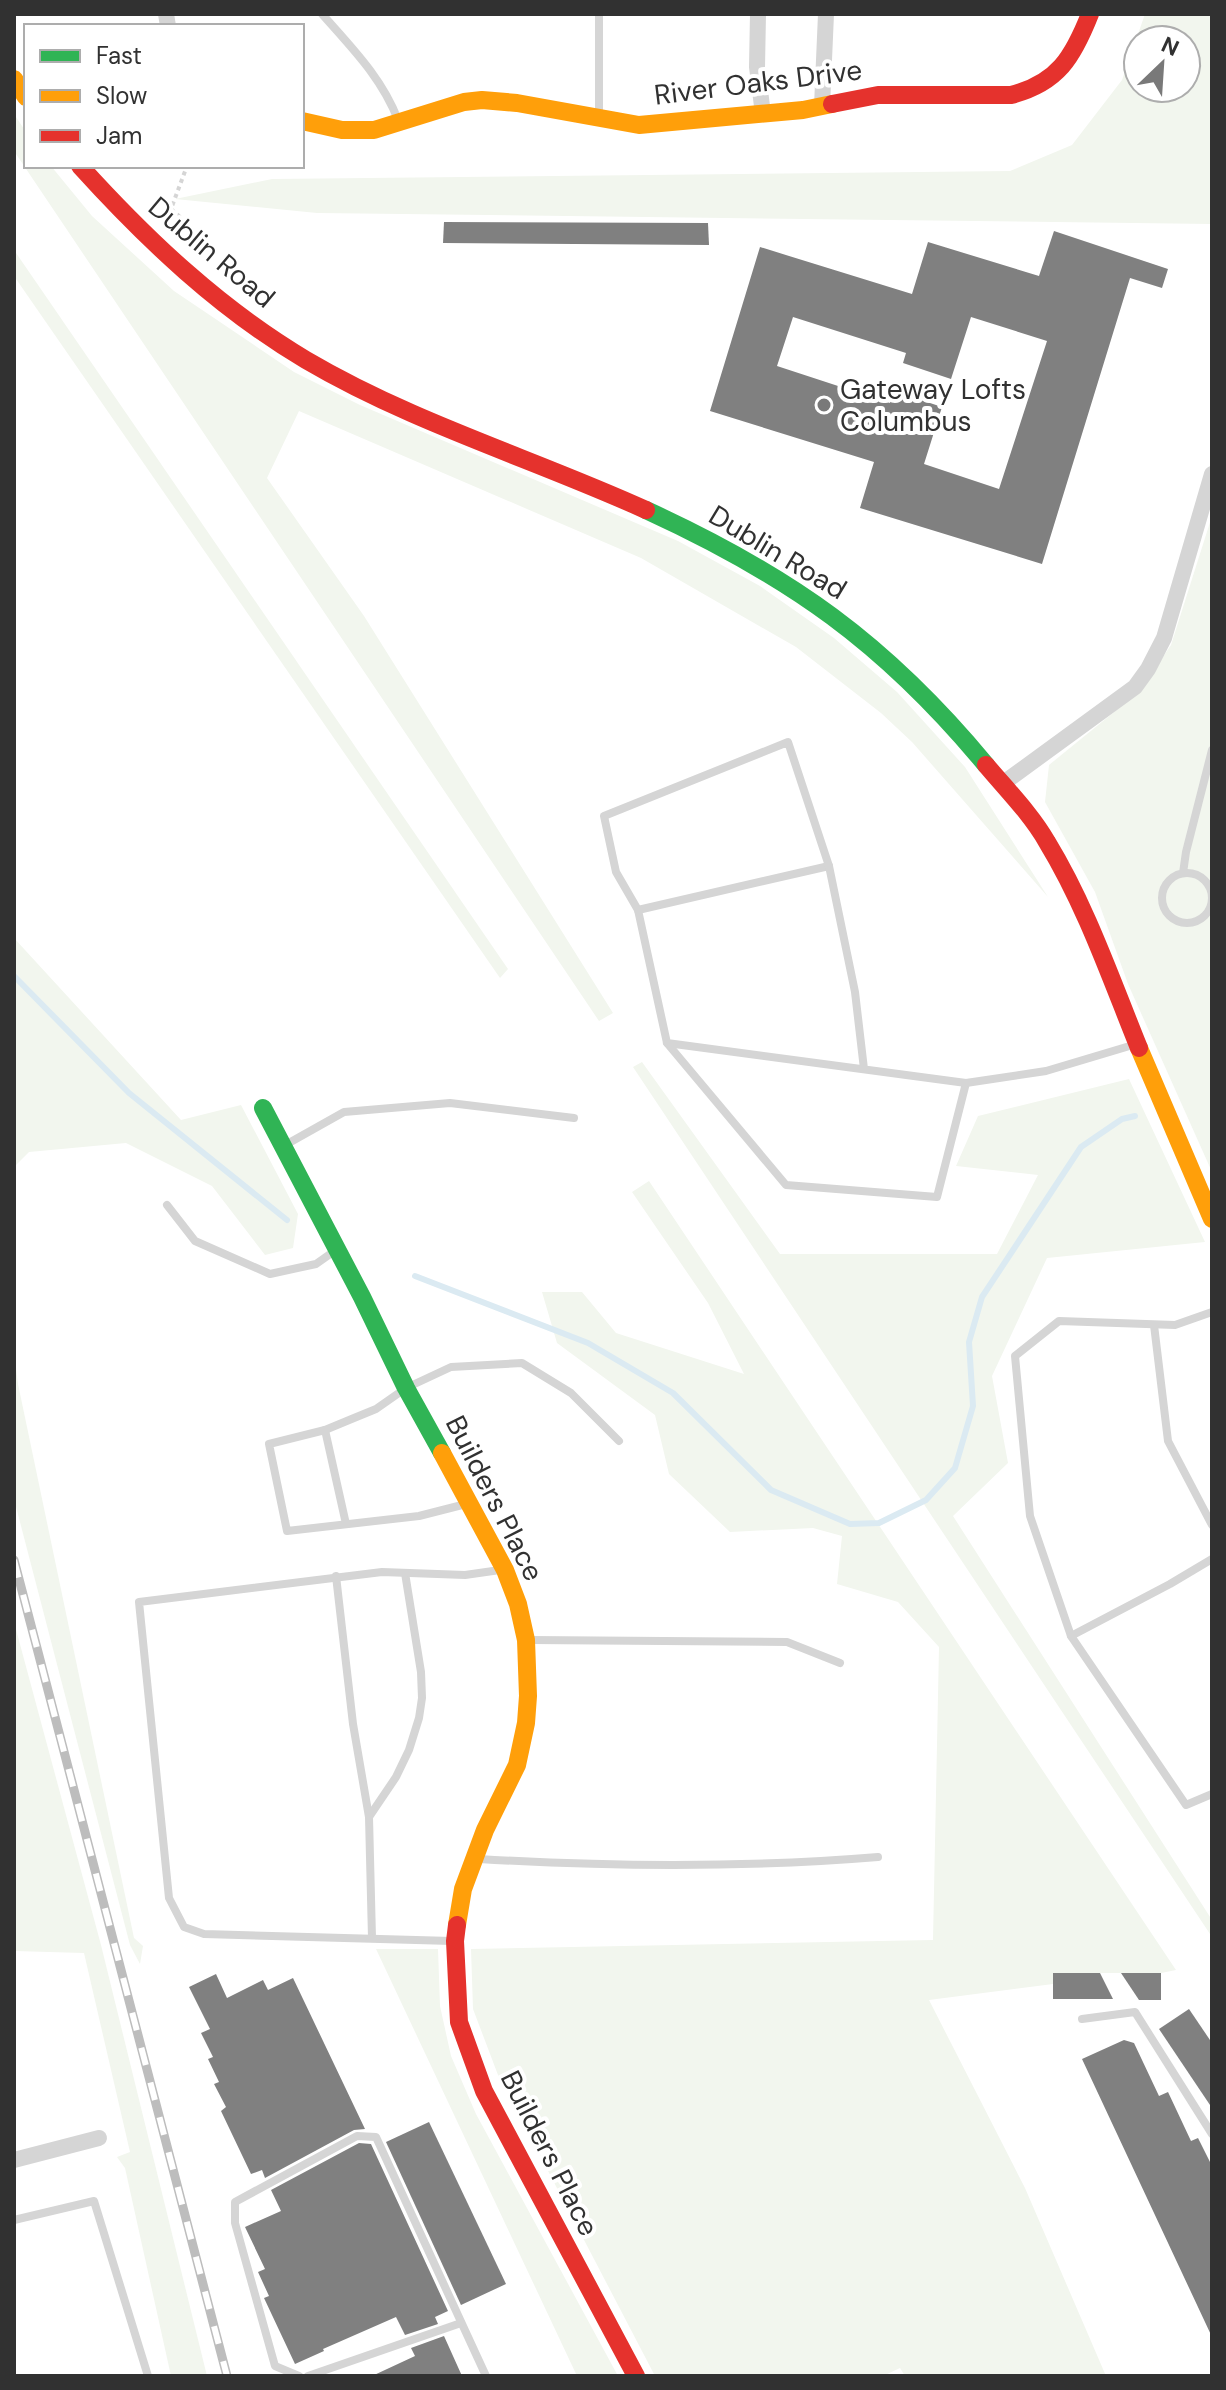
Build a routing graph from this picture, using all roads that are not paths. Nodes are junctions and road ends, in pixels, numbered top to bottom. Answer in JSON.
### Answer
{"nodes":[{"id":1,"x":322,"y":14,"type":"edge"},
{"id":2,"x":599,"y":14,"type":"edge"},
{"id":3,"x":758,"y":14,"type":"edge"},
{"id":4,"x":826,"y":14,"type":"edge"},
{"id":5,"x":1090,"y":14,"type":"edge"},
{"id":6,"x":822,"y":106,"type":"junction"},
{"id":7,"x":763,"y":114,"type":"junction"},
{"id":8,"x":599,"y":118,"type":"junction"},
{"id":9,"x":304,"y":121,"type":"edge"},
{"id":10,"x":400,"y":124,"type":"junction"},
{"id":11,"x":84,"y":168,"type":"edge"},
{"id":12,"x":1212,"y":477,"type":"edge"},
{"id":13,"x":1212,"y":750,"type":"edge"},
{"id":14,"x":1002,"y":784,"type":"junction"},
{"id":15,"x":829,"y":866,"type":"junction"},
{"id":16,"x":1183,"y":873,"type":"junction"},
{"id":17,"x":638,"y":910,"type":"junction"},
{"id":18,"x":667,"y":1043,"type":"junction"},
{"id":19,"x":1137,"y":1043,"type":"junction"},
{"id":20,"x":864,"y":1069,"type":"junction"},
{"id":21,"x":966,"y":1083,"type":"junction"},
{"id":22,"x":263,"y":1108,"type":"dead end"},
{"id":23,"x":574,"y":1118,"type":"dead end"},
{"id":24,"x":283,"y":1146,"type":"junction"},
{"id":25,"x":167,"y":1205,"type":"dead end"},
{"id":26,"x":1212,"y":1219,"type":"edge"},
{"id":27,"x":337,"y":1249,"type":"junction"},
{"id":28,"x":1212,"y":1312,"type":"edge"},
{"id":29,"x":1154,"y":1325,"type":"junction"},
{"id":30,"x":406,"y":1388,"type":"junction"},
{"id":31,"x":325,"y":1430,"type":"junction"},
{"id":32,"x":619,"y":1441,"type":"dead end"},
{"id":33,"x":470,"y":1503,"type":"junction"},
{"id":34,"x":346,"y":1524,"type":"junction"},
{"id":35,"x":1212,"y":1525,"type":"edge"},
{"id":36,"x":1212,"y":1559,"type":"edge"},
{"id":37,"x":505,"y":1570,"type":"junction"},
{"id":38,"x":405,"y":1573,"type":"junction"},
{"id":39,"x":336,"y":1576,"type":"junction"},
{"id":40,"x":1071,"y":1636,"type":"junction"},
{"id":41,"x":526,"y":1640,"type":"junction"},
{"id":42,"x":840,"y":1663,"type":"dead end"},
{"id":43,"x":1212,"y":1794,"type":"edge"},
{"id":44,"x":369,"y":1817,"type":"junction"},
{"id":45,"x":878,"y":1857,"type":"dead end"},
{"id":46,"x":474,"y":1858,"type":"junction"},
{"id":47,"x":372,"y":1938,"type":"junction"},
{"id":48,"x":455,"y":1941,"type":"junction"},
{"id":49,"x":1082,"y":2019,"type":"dead end"},
{"id":50,"x":1212,"y":2134,"type":"edge"},
{"id":51,"x":99,"y":2138,"type":"dead end"},
{"id":52,"x":14,"y":2160,"type":"edge"},
{"id":53,"x":14,"y":2220,"type":"edge"},
{"id":54,"x":461,"y":2323,"type":"junction"},
{"id":55,"x":148,"y":2376,"type":"edge"},
{"id":56,"x":299,"y":2376,"type":"edge"},
{"id":57,"x":308,"y":2376,"type":"edge"},
{"id":58,"x":486,"y":2376,"type":"edge"},
{"id":59,"x":636,"y":2376,"type":"edge"}],
"edges":[{"from":1,"to":10,"type":"lane"},
{"from":2,"to":8,"type":"lane"},
{"from":3,"to":7,"type":"street"},
{"from":4,"to":6,"type":"street"},
{"from":5,"to":6,"type":"street","name":"River Oaks Drive"},
{"from":6,"to":7,"type":"street","name":"River Oaks Drive"},
{"from":7,"to":8,"type":"street","name":"River Oaks Drive"},
{"from":8,"to":10,"type":"street","name":"River Oaks Drive"},
{"from":9,"to":10,"type":"street","name":"River Oaks Drive"},
{"from":11,"to":14,"type":"street","name":"Dublin Road"},
{"from":12,"to":14,"type":"street"},
{"from":13,"to":16,"type":"lane"},
{"from":14,"to":19,"type":"street","name":"Dublin Road"},
{"from":15,"to":17,"type":"lane"},
{"from":15,"to":17,"type":"lane"},
{"from":15,"to":20,"type":"lane"},
{"from":16,"to":16,"type":"lane"},
{"from":17,"to":18,"type":"lane"},
{"from":18,"to":20,"type":"lane"},
{"from":18,"to":21,"type":"lane"},
{"from":19,"to":21,"type":"lane"},
{"from":19,"to":26,"type":"street","name":"Dublin Road"},
{"from":20,"to":21,"type":"lane"},
{"from":22,"to":24,"type":"street","name":"Builders Place"},
{"from":23,"to":24,"type":"lane"},
{"from":24,"to":27,"type":"street","name":"Builders Place"},
{"from":25,"to":27,"type":"lane"},
{"from":27,"to":30,"type":"street","name":"Builders Place"},
{"from":28,"to":29,"type":"lane"},
{"from":29,"to":35,"type":"lane"},
{"from":29,"to":40,"type":"lane"},
{"from":30,"to":31,"type":"lane"},
{"from":30,"to":32,"type":"lane"},
{"from":30,"to":33,"type":"street","name":"Builders Place"},
{"from":31,"to":34,"type":"lane"},
{"from":31,"to":34,"type":"lane"},
{"from":33,"to":34,"type":"lane"},
{"from":33,"to":37,"type":"street","name":"Builders Place"},
{"from":36,"to":40,"type":"lane"},
{"from":37,"to":38,"type":"lane"},
{"from":37,"to":41,"type":"street","name":"Builders Place"},
{"from":38,"to":39,"type":"lane"},
{"from":38,"to":44,"type":"lane"},
{"from":39,"to":44,"type":"lane"},
{"from":39,"to":47,"type":"lane"},
{"from":40,"to":43,"type":"lane"},
{"from":41,"to":42,"type":"lane"},
{"from":41,"to":46,"type":"street","name":"Builders Place"},
{"from":44,"to":47,"type":"lane"},
{"from":45,"to":46,"type":"lane"},
{"from":46,"to":48,"type":"street","name":"Builders Place"},
{"from":47,"to":48,"type":"lane"},
{"from":48,"to":59,"type":"street","name":"Builders Place"},
{"from":49,"to":50,"type":"lane"},
{"from":51,"to":52,"type":"street"},
{"from":53,"to":55,"type":"lane"},
{"from":54,"to":56,"type":"lane"},
{"from":54,"to":57,"type":"lane"},
{"from":54,"to":58,"type":"lane"}]}
